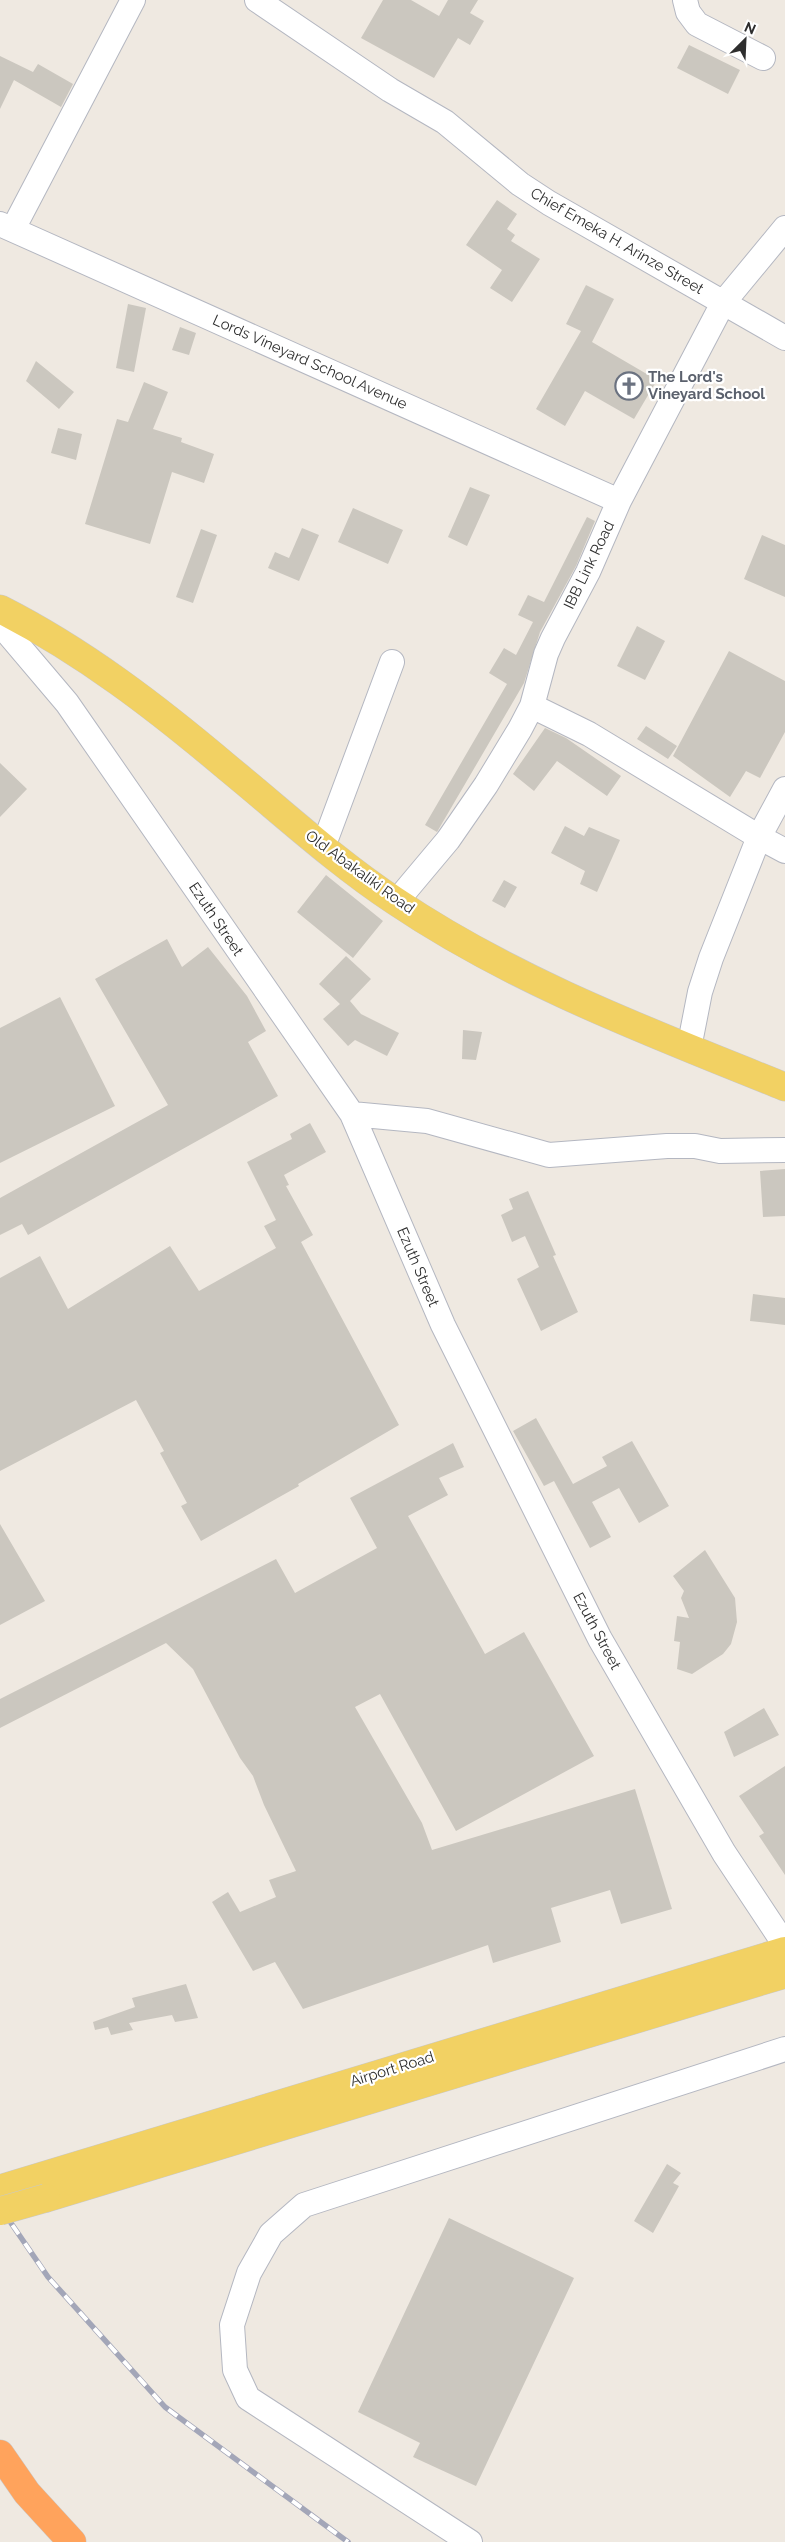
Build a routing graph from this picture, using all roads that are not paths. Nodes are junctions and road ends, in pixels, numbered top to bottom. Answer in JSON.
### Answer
{"nodes":[{"id":1,"x":133,"y":0,"type":"edge"},
{"id":2,"x":257,"y":0,"type":"edge"},
{"id":3,"x":685,"y":0,"type":"edge"},
{"id":4,"x":763,"y":58,"type":"dead end"},
{"id":5,"x":7,"y":226,"type":"edge"},
{"id":6,"x":785,"y":228,"type":"edge"},
{"id":7,"x":723,"y":303,"type":"junction"},
{"id":8,"x":785,"y":338,"type":"edge"},
{"id":9,"x":619,"y":501,"type":"junction"},
{"id":10,"x":0,"y":609,"type":"edge"},
{"id":11,"x":0,"y":624,"type":"edge"},
{"id":12,"x":392,"y":662,"type":"dead end"},
{"id":13,"x":532,"y":706,"type":"junction"},
{"id":14,"x":785,"y":789,"type":"edge"},
{"id":15,"x":759,"y":838,"type":"junction"},
{"id":16,"x":323,"y":847,"type":"junction"},
{"id":17,"x":785,"y":851,"type":"edge"},
{"id":18,"x":396,"y":902,"type":"junction"},
{"id":19,"x":689,"y":1048,"type":"junction"},
{"id":20,"x":785,"y":1087,"type":"edge"},
{"id":21,"x":352,"y":1114,"type":"junction"},
{"id":22,"x":785,"y":1150,"type":"edge"},
{"id":23,"x":785,"y":1945,"type":"edge"},
{"id":24,"x":785,"y":1951,"type":"edge"},
{"id":25,"x":785,"y":1974,"type":"edge"},
{"id":26,"x":785,"y":2049,"type":"edge"},
{"id":27,"x":0,"y":2189,"type":"edge"},
{"id":28,"x":41,"y":2189,"type":"junction"},
{"id":29,"x":0,"y":2211,"type":"edge"},
{"id":30,"x":0,"y":2454,"type":"edge"},
{"id":31,"x":72,"y":2542,"type":"edge"},
{"id":32,"x":470,"y":2542,"type":"edge"}],
"edges":[{"from":1,"to":5,"type":"street"},
{"from":2,"to":7,"type":"street","name":"Chief Emeka H. Arinze Street"},
{"from":3,"to":4,"type":"street"},
{"from":5,"to":9,"type":"street","name":"Lords Vineyard School Avenue"},
{"from":6,"to":7,"type":"street","name":"IBB Link Road"},
{"from":7,"to":8,"type":"street","name":"Chief Emeka H. Arinze Street"},
{"from":7,"to":9,"type":"street","name":"IBB Link Road"},
{"from":9,"to":13,"type":"street","name":"IBB Link Road"},
{"from":10,"to":16,"type":"main road","name":"Old Abakaliki Road"},
{"from":11,"to":21,"type":"street","name":"Ezuth Street"},
{"from":12,"to":16,"type":"street"},
{"from":13,"to":15,"type":"street"},
{"from":13,"to":18,"type":"street","name":"IBB Link Road"},
{"from":14,"to":15,"type":"street"},
{"from":15,"to":17,"type":"street"},
{"from":15,"to":19,"type":"street"},
{"from":16,"to":18,"type":"main road","name":"Old Abakaliki Road"},
{"from":18,"to":19,"type":"main road","name":"Old Abakaliki Road"},
{"from":19,"to":20,"type":"main road","name":"Old Abakaliki Road"},
{"from":21,"to":22,"type":"street"},
{"from":21,"to":23,"type":"street","name":"Ezuth Street"},
{"from":24,"to":28,"type":"main road","name":"Airport Road"},
{"from":25,"to":28,"type":"main road","name":"Airport Road"},
{"from":26,"to":32,"type":"street"},
{"from":27,"to":28,"type":"main road","name":"Airport Road"},
{"from":28,"to":29,"type":"main road","name":"Airport Road","bridge":true},
{"from":30,"to":31,"type":"highway"}]}
